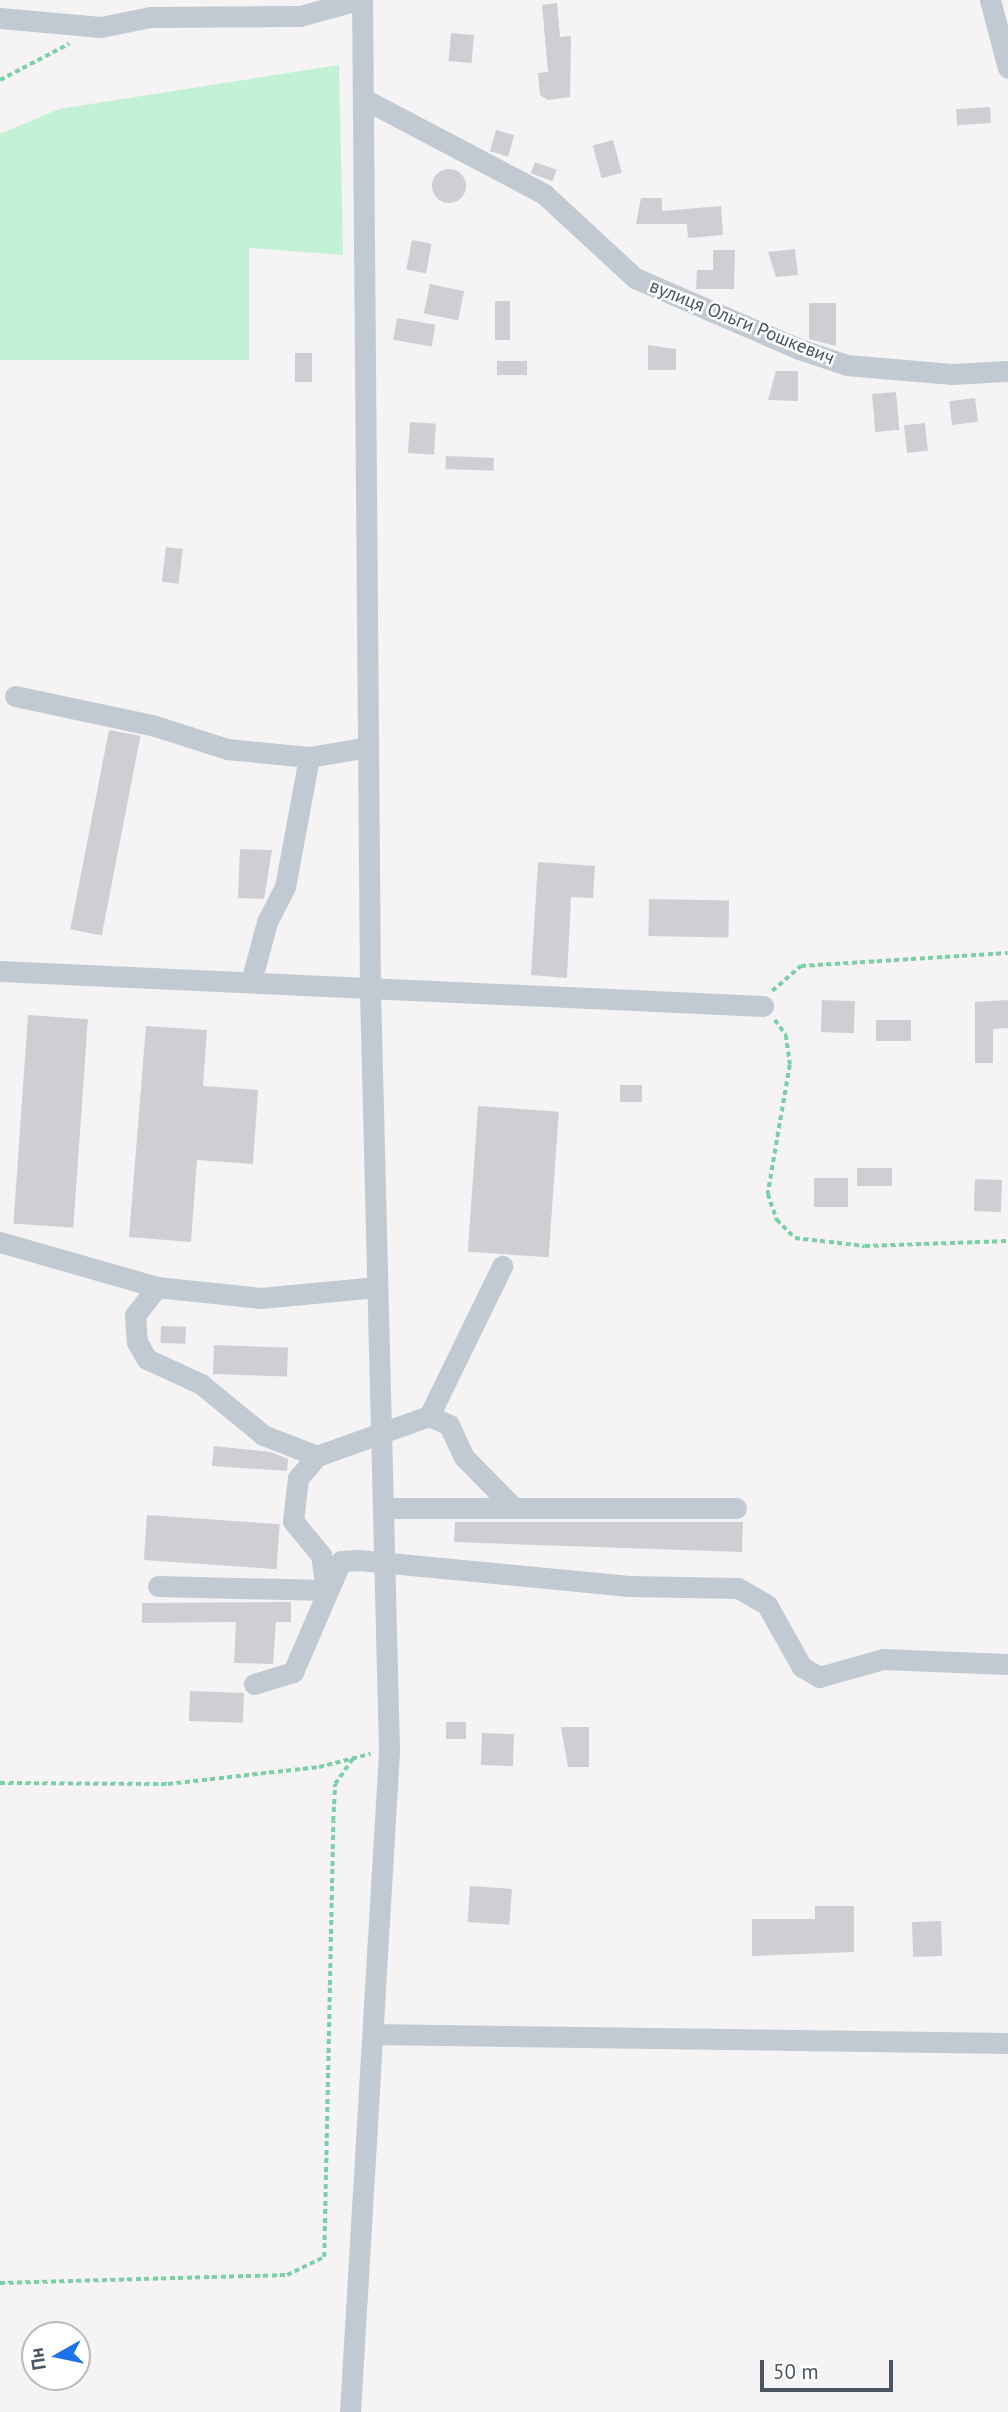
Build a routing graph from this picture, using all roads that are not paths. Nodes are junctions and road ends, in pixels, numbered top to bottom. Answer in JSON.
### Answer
{"nodes":[{"id":1,"x":360,"y":0,"type":"edge"},
{"id":2,"x":990,"y":0,"type":"edge"},
{"id":3,"x":0,"y":18,"type":"edge"},
{"id":4,"x":1008,"y":68,"type":"edge"},
{"id":5,"x":364,"y":99,"type":"junction"},
{"id":6,"x":1008,"y":371,"type":"edge"},
{"id":7,"x":15,"y":696,"type":"dead end"},
{"id":8,"x":368,"y":747,"type":"junction"},
{"id":9,"x":309,"y":757,"type":"junction"},
{"id":10,"x":0,"y":971,"type":"edge"},
{"id":11,"x":251,"y":982,"type":"junction"},
{"id":12,"x":370,"y":988,"type":"junction"},
{"id":13,"x":763,"y":1006,"type":"road end"},
{"id":14,"x":0,"y":1242,"type":"edge"},
{"id":15,"x":502,"y":1266,"type":"dead end"},
{"id":16,"x":158,"y":1287,"type":"junction"},
{"id":17,"x":377,"y":1287,"type":"junction"},
{"id":18,"x":429,"y":1416,"type":"junction"},
{"id":19,"x":384,"y":1437,"type":"junction"},
{"id":20,"x":317,"y":1456,"type":"junction"},
{"id":21,"x":510,"y":1504,"type":"junction"},
{"id":22,"x":386,"y":1508,"type":"junction"},
{"id":23,"x":736,"y":1508,"type":"dead end"},
{"id":24,"x":387,"y":1566,"type":"junction"},
{"id":25,"x":158,"y":1587,"type":"dead end"},
{"id":26,"x":326,"y":1590,"type":"junction"},
{"id":27,"x":1008,"y":1664,"type":"edge"},
{"id":28,"x":254,"y":1684,"type":"dead end"},
{"id":29,"x":373,"y":2035,"type":"junction"},
{"id":30,"x":1008,"y":2043,"type":"edge"},
{"id":31,"x":350,"y":2412,"type":"edge"}],
"edges":[{"from":1,"to":3,"type":"street"},
{"from":1,"to":5,"type":"street"},
{"from":2,"to":4,"type":"street"},
{"from":5,"to":6,"type":"street","name":"вулиця Ольги Рошкевич"},
{"from":5,"to":8,"type":"street"},
{"from":7,"to":9,"type":"street"},
{"from":8,"to":9,"type":"street"},
{"from":8,"to":12,"type":"street"},
{"from":9,"to":11,"type":"street"},
{"from":10,"to":11,"type":"street"},
{"from":11,"to":12,"type":"street"},
{"from":12,"to":13,"type":"street"},
{"from":12,"to":17,"type":"street"},
{"from":14,"to":16,"type":"street"},
{"from":15,"to":18,"type":"street"},
{"from":16,"to":17,"type":"street"},
{"from":16,"to":20,"type":"street"},
{"from":17,"to":19,"type":"street"},
{"from":18,"to":19,"type":"street"},
{"from":18,"to":21,"type":"street"},
{"from":19,"to":20,"type":"street"},
{"from":19,"to":22,"type":"street"},
{"from":20,"to":26,"type":"street"},
{"from":21,"to":22,"type":"street"},
{"from":21,"to":23,"type":"street"},
{"from":22,"to":24,"type":"street"},
{"from":24,"to":26,"type":"street"},
{"from":24,"to":27,"type":"street"},
{"from":24,"to":29,"type":"street"},
{"from":25,"to":26,"type":"street"},
{"from":26,"to":28,"type":"street"},
{"from":29,"to":30,"type":"street"},
{"from":29,"to":31,"type":"street"}]}
